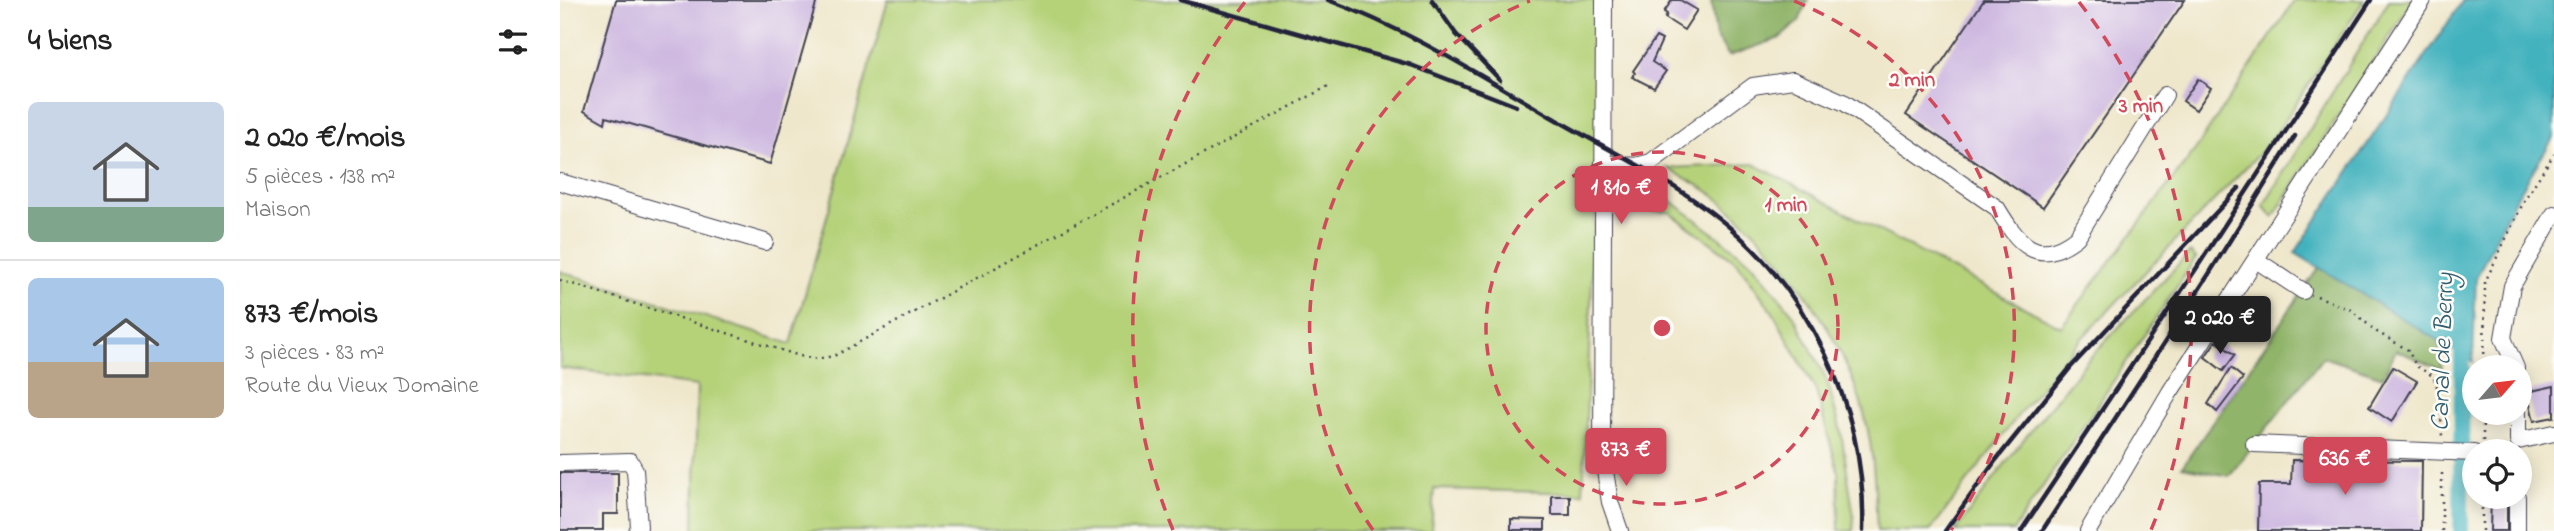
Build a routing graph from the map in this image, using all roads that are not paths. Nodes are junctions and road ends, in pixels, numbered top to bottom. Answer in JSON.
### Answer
{"nodes":[{"id":1,"x":1604,"y":0,"type":"edge"},
{"id":2,"x":2423,"y":0,"type":"edge"},
{"id":3,"x":2165,"y":95,"type":"dead end"},
{"id":4,"x":1603,"y":163,"type":"junction"},
{"id":5,"x":560,"y":182,"type":"edge"},
{"id":6,"x":2554,"y":215,"type":"edge"},
{"id":7,"x":765,"y":242,"type":"dead end"},
{"id":8,"x":2256,"y":260,"type":"junction"},
{"id":9,"x":2303,"y":291,"type":"road end"},
{"id":10,"x":2510,"y":355,"type":"edge"},
{"id":11,"x":2554,"y":433,"type":"edge"},
{"id":12,"x":2532,"y":441,"type":"edge"},
{"id":13,"x":2254,"y":444,"type":"dead end"},
{"id":14,"x":2462,"y":453,"type":"edge"},
{"id":15,"x":560,"y":463,"type":"edge"},
{"id":16,"x":2517,"y":509,"type":"edge"},
{"id":17,"x":637,"y":531,"type":"edge"},
{"id":18,"x":1620,"y":531,"type":"edge"},
{"id":19,"x":2088,"y":531,"type":"edge"},
{"id":20,"x":2517,"y":531,"type":"edge"}],
"edges":[{"from":1,"to":4,"type":"street"},
{"from":2,"to":8,"type":"street"},
{"from":3,"to":4,"type":"street"},
{"from":4,"to":18,"type":"street"},
{"from":5,"to":7,"type":"street"},
{"from":6,"to":10,"type":"street"},
{"from":8,"to":9,"type":"street"},
{"from":8,"to":19,"type":"street"},
{"from":11,"to":12,"type":"street"},
{"from":13,"to":14,"type":"street"},
{"from":15,"to":17,"type":"street"},
{"from":16,"to":20,"type":"street"}]}
